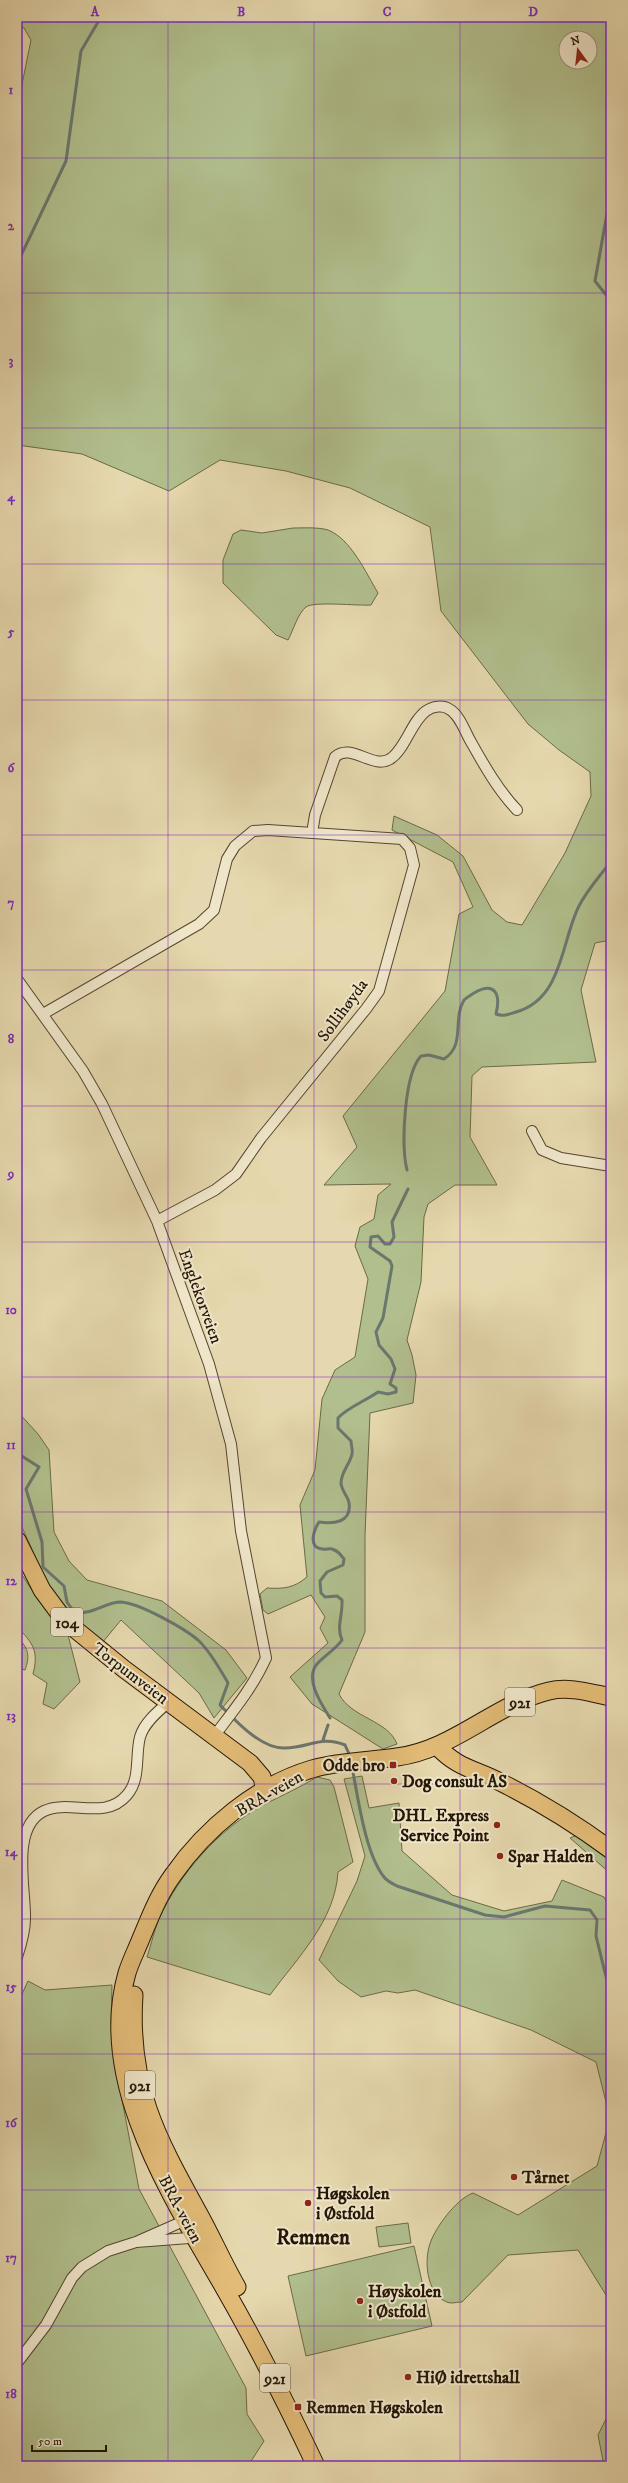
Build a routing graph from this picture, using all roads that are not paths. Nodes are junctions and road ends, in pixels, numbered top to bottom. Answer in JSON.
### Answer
{"nodes":[{"id":1,"x":517,"y":810,"type":"dead end"},
{"id":2,"x":312,"y":833,"type":"junction"},
{"id":3,"x":17,"y":979,"type":"edge"},
{"id":4,"x":43,"y":1014,"type":"junction"},
{"id":5,"x":532,"y":1131,"type":"dead end"},
{"id":6,"x":611,"y":1166,"type":"edge"},
{"id":7,"x":157,"y":1221,"type":"junction"},
{"id":8,"x":18,"y":1543,"type":"edge"},
{"id":9,"x":611,"y":1697,"type":"edge"},
{"id":10,"x":169,"y":1702,"type":"junction"},
{"id":11,"x":219,"y":1730,"type":"junction"},
{"id":12,"x":437,"y":1746,"type":"junction"},
{"id":13,"x":265,"y":1791,"type":"junction"},
{"id":14,"x":611,"y":1850,"type":"edge"},
{"id":15,"x":143,"y":1936,"type":"junction"},
{"id":16,"x":17,"y":1957,"type":"edge"},
{"id":17,"x":186,"y":2220,"type":"junction"},
{"id":18,"x":199,"y":2229,"type":"junction"},
{"id":19,"x":136,"y":2242,"type":"junction"},
{"id":20,"x":17,"y":2363,"type":"edge"},
{"id":21,"x":317,"y":2466,"type":"edge"}],
"edges":[{"from":1,"to":2,"type":"street"},
{"from":2,"to":4,"type":"street","name":"Sollihøyda"},
{"from":2,"to":7,"type":"street","name":"Sollihøyda"},
{"from":3,"to":4,"type":"street","name":"Englekorveien"},
{"from":4,"to":7,"type":"street","name":"Englekorveien"},
{"from":5,"to":6,"type":"street"},
{"from":7,"to":11,"type":"street","name":"Englekorveien"},
{"from":8,"to":10,"type":"main road","name":"Torpumveien","number":"104"},
{"from":9,"to":12,"type":"main road","name":"BRA-veien","number":"921"},
{"from":10,"to":11,"type":"main road","name":"Torpumveien","number":"104"},
{"from":10,"to":16,"type":"street"},
{"from":11,"to":13,"type":"main road","name":"Torpumveien","number":"104"},
{"from":12,"to":13,"type":"main road","name":"BRA-veien"},
{"from":12,"to":14,"type":"main road"},
{"from":13,"to":15,"type":"main road","name":"BRA-veien","number":"921"},
{"from":15,"to":17,"type":"main road","name":"BRA-veien","number":"921"},
{"from":15,"to":18,"type":"main road","name":"BRA-veien","number":"921"},
{"from":17,"to":18,"type":"main road","name":"BRA-veien","number":"921"},
{"from":17,"to":19,"type":"street"},
{"from":18,"to":19,"type":"street"},
{"from":18,"to":21,"type":"main road","name":"BRA-veien","number":"921"},
{"from":19,"to":20,"type":"street"}]}
